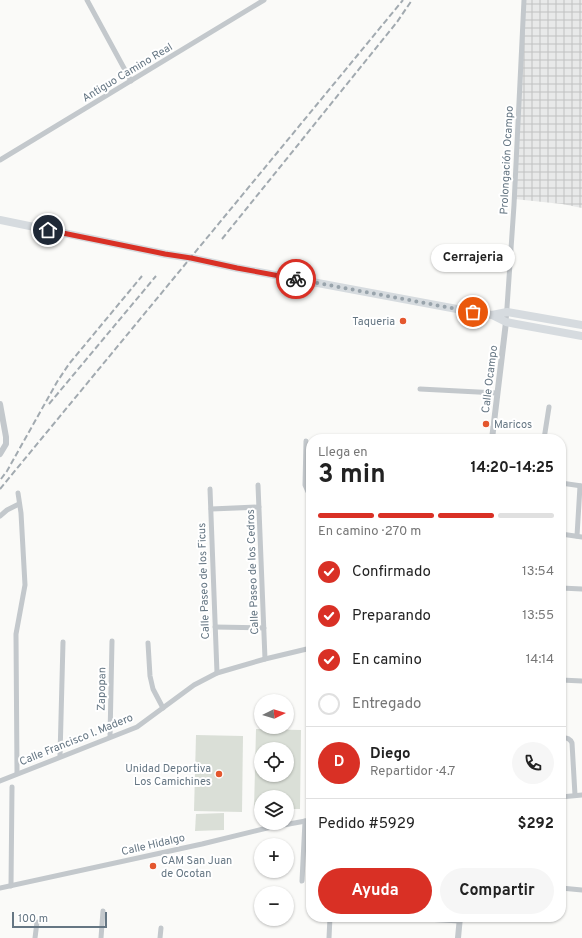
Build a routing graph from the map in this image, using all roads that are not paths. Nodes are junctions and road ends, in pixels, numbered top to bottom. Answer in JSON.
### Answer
{"nodes":[{"id":1,"x":87,"y":0,"type":"edge"},
{"id":2,"x":264,"y":0,"type":"edge"},
{"id":3,"x":524,"y":0,"type":"edge"},
{"id":4,"x":131,"y":81,"type":"junction"},
{"id":5,"x":0,"y":160,"type":"edge"},
{"id":6,"x":0,"y":220,"type":"edge"},
{"id":7,"x":507,"y":312,"type":"junction"},
{"id":8,"x":492,"y":315,"type":"junction"},
{"id":9,"x":506,"y":322,"type":"junction"},
{"id":10,"x":582,"y":325,"type":"edge"},
{"id":11,"x":582,"y":336,"type":"edge"},
{"id":12,"x":420,"y":389,"type":"dead end"},
{"id":13,"x":497,"y":393,"type":"junction"},
{"id":14,"x":0,"y":404,"type":"edge"},
{"id":15,"x":549,"y":406,"type":"dead end"},
{"id":16,"x":493,"y":434,"type":"edge"},
{"id":17,"x":545,"y":434,"type":"edge"},
{"id":18,"x":306,"y":441,"type":"dead end"},
{"id":19,"x":0,"y":454,"type":"edge"},
{"id":20,"x":566,"y":484,"type":"edge"},
{"id":21,"x":258,"y":485,"type":"dead end"},
{"id":22,"x":581,"y":486,"type":"edge"},
{"id":23,"x":306,"y":487,"type":"edge"},
{"id":24,"x":210,"y":489,"type":"dead end"},
{"id":25,"x":18,"y":493,"type":"dead end"},
{"id":26,"x":19,"y":504,"type":"junction"},
{"id":27,"x":259,"y":507,"type":"junction"},
{"id":28,"x":211,"y":509,"type":"junction"},
{"id":29,"x":0,"y":516,"type":"edge"},
{"id":30,"x":566,"y":535,"type":"edge"},
{"id":31,"x":579,"y":536,"type":"edge"},
{"id":32,"x":566,"y":588,"type":"edge"},
{"id":33,"x":582,"y":589,"type":"edge"},
{"id":34,"x":215,"y":627,"type":"junction"},
{"id":35,"x":264,"y":628,"type":"junction"},
{"id":36,"x":112,"y":641,"type":"dead end"},
{"id":37,"x":63,"y":642,"type":"dead end"},
{"id":38,"x":148,"y":642,"type":"dead end"},
{"id":39,"x":306,"y":649,"type":"edge"},
{"id":40,"x":265,"y":659,"type":"junction"},
{"id":41,"x":216,"y":674,"type":"junction"},
{"id":42,"x":566,"y":680,"type":"edge"},
{"id":43,"x":582,"y":681,"type":"edge"},
{"id":44,"x":163,"y":708,"type":"junction"},
{"id":45,"x":110,"y":737,"type":"junction"},
{"id":46,"x":566,"y":738,"type":"edge"},
{"id":47,"x":60,"y":756,"type":"junction"},
{"id":48,"x":17,"y":773,"type":"junction"},
{"id":49,"x":0,"y":780,"type":"edge"},
{"id":50,"x":12,"y":787,"type":"dead end"},
{"id":51,"x":575,"y":795,"type":"junction"},
{"id":52,"x":582,"y":795,"type":"edge"},
{"id":53,"x":566,"y":796,"type":"edge"},
{"id":54,"x":305,"y":821,"type":"joint"},
{"id":55,"x":302,"y":881,"type":"dead end"},
{"id":56,"x":11,"y":886,"type":"junction"},
{"id":57,"x":0,"y":888,"type":"edge"},
{"id":58,"x":566,"y":888,"type":"edge"},
{"id":59,"x":582,"y":890,"type":"edge"},
{"id":60,"x":103,"y":911,"type":"dead end"},
{"id":61,"x":37,"y":922,"type":"dead end"},
{"id":62,"x":330,"y":922,"type":"edge"},
{"id":63,"x":460,"y":922,"type":"edge"},
{"id":64,"x":161,"y":928,"type":"dead end"},
{"id":65,"x":35,"y":938,"type":"edge"},
{"id":66,"x":101,"y":938,"type":"edge"},
{"id":67,"x":160,"y":938,"type":"edge"},
{"id":68,"x":329,"y":938,"type":"edge"},
{"id":69,"x":458,"y":938,"type":"edge"}],
"edges":[{"from":1,"to":4,"type":"street"},
{"from":2,"to":4,"type":"street","name":"Antiguo Camino Real"},
{"from":3,"to":7,"type":"street","name":"Prolongación Ocampo"},
{"from":4,"to":5,"type":"street","name":"Antiguo Camino Real"},
{"from":6,"to":8,"type":"main road"},
{"from":7,"to":8,"type":"main road"},
{"from":7,"to":9,"type":"street","name":"Prolongación Ocampo"},
{"from":7,"to":10,"type":"main road"},
{"from":8,"to":9,"type":"main road"},
{"from":9,"to":11,"type":"main road"},
{"from":9,"to":13,"type":"street","name":"Calle Ocampo"},
{"from":12,"to":13,"type":"street"},
{"from":13,"to":16,"type":"street","name":"Calle Ocampo"},
{"from":14,"to":19,"type":"street"},
{"from":15,"to":17,"type":"street"},
{"from":18,"to":23,"type":"street"},
{"from":20,"to":22,"type":"street"},
{"from":21,"to":27,"type":"street","name":"Calle Paseo de los Cedros"},
{"from":22,"to":31,"type":"street"},
{"from":24,"to":28,"type":"street","name":"Calle Paseo de los Ficus"},
{"from":25,"to":26,"type":"street"},
{"from":26,"to":29,"type":"street"},
{"from":26,"to":48,"type":"street"},
{"from":27,"to":28,"type":"street"},
{"from":27,"to":35,"type":"street","name":"Calle Paseo de los Cedros"},
{"from":28,"to":34,"type":"street","name":"Calle Paseo de los Ficus"},
{"from":30,"to":31,"type":"street"},
{"from":32,"to":33,"type":"street"},
{"from":34,"to":35,"type":"street"},
{"from":34,"to":41,"type":"street","name":"Calle Paseo de los Ficus"},
{"from":35,"to":40,"type":"street","name":"Calle Paseo de los Cedros"},
{"from":36,"to":45,"type":"street","name":"Zapopan"},
{"from":37,"to":47,"type":"street"},
{"from":38,"to":44,"type":"street"},
{"from":39,"to":40,"type":"street","name":"Calle Francisco I. Madero"},
{"from":40,"to":41,"type":"street","name":"Calle Francisco I. Madero"},
{"from":41,"to":44,"type":"street","name":"Calle Francisco I. Madero"},
{"from":42,"to":43,"type":"street"},
{"from":44,"to":45,"type":"street","name":"Calle Francisco I. Madero"},
{"from":45,"to":47,"type":"street","name":"Calle Francisco I. Madero"},
{"from":46,"to":51,"type":"street"},
{"from":47,"to":48,"type":"street","name":"Calle Francisco I. Madero"},
{"from":48,"to":49,"type":"street","name":"Calle Francisco I. Madero"},
{"from":50,"to":56,"type":"street"},
{"from":51,"to":52,"type":"street"},
{"from":51,"to":53,"type":"street"},
{"from":54,"to":55,"type":"street"},
{"from":54,"to":56,"type":"street","name":"Calle Hidalgo"},
{"from":56,"to":57,"type":"street","name":"Calle Hidalgo"},
{"from":58,"to":59,"type":"street"},
{"from":60,"to":66,"type":"street"},
{"from":61,"to":65,"type":"street"},
{"from":62,"to":68,"type":"street"},
{"from":63,"to":69,"type":"street"},
{"from":64,"to":67,"type":"street"}]}
